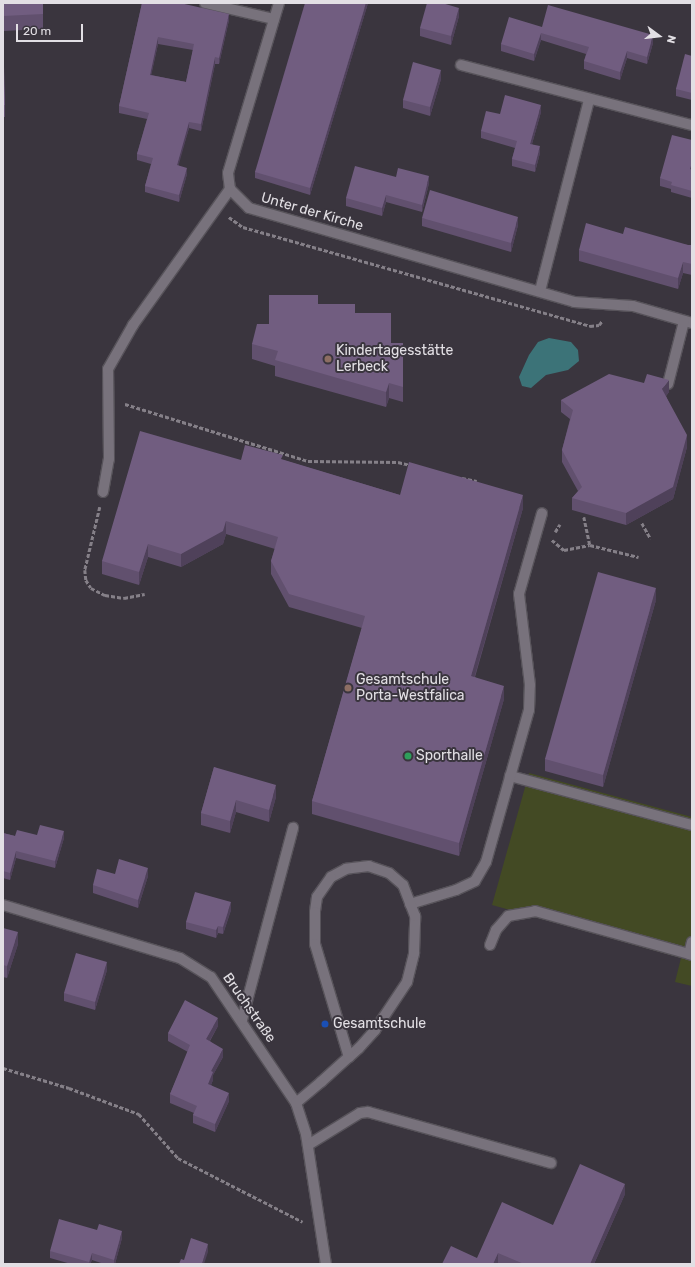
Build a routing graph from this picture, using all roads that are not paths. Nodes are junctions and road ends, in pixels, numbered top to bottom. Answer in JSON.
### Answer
{"nodes":[{"id":1,"x":205,"y":3,"type":"edge"},
{"id":2,"x":279,"y":3,"type":"edge"},
{"id":3,"x":274,"y":19,"type":"junction"},
{"id":4,"x":461,"y":65,"type":"dead end"},
{"id":5,"x":589,"y":100,"type":"junction"},
{"id":6,"x":692,"y":125,"type":"edge"},
{"id":7,"x":230,"y":189,"type":"junction"},
{"id":8,"x":540,"y":291,"type":"junction"},
{"id":9,"x":688,"y":322,"type":"edge"},
{"id":10,"x":668,"y":384,"type":"edge"},
{"id":11,"x":103,"y":492,"type":"road end"},
{"id":12,"x":542,"y":513,"type":"dead end"},
{"id":13,"x":510,"y":776,"type":"junction"},
{"id":14,"x":692,"y":825,"type":"edge"},
{"id":15,"x":293,"y":828,"type":"dead end"},
{"id":16,"x":410,"y":904,"type":"junction"},
{"id":17,"x":3,"y":905,"type":"edge"},
{"id":18,"x":692,"y":942,"type":"edge"},
{"id":19,"x":490,"y":945,"type":"dead end"},
{"id":20,"x":690,"y":954,"type":"edge"},
{"id":21,"x":242,"y":1020,"type":"junction"},
{"id":22,"x":349,"y":1057,"type":"junction"},
{"id":23,"x":296,"y":1103,"type":"junction"},
{"id":24,"x":308,"y":1145,"type":"junction"},
{"id":25,"x":551,"y":1164,"type":"dead end"},
{"id":26,"x":326,"y":1264,"type":"edge"}],
"edges":[{"from":1,"to":3,"type":"street"},
{"from":2,"to":3,"type":"street"},
{"from":3,"to":7,"type":"street"},
{"from":4,"to":5,"type":"street"},
{"from":5,"to":6,"type":"street"},
{"from":5,"to":8,"type":"street"},
{"from":7,"to":8,"type":"street","name":"Unter der Kirche"},
{"from":7,"to":11,"type":"street"},
{"from":8,"to":9,"type":"street","name":"Unter der Kirche"},
{"from":9,"to":10,"type":"street"},
{"from":12,"to":13,"type":"street"},
{"from":13,"to":14,"type":"street"},
{"from":13,"to":16,"type":"street"},
{"from":15,"to":21,"type":"street"},
{"from":16,"to":22,"type":"street"},
{"from":16,"to":22,"type":"street"},
{"from":17,"to":21,"type":"street","name":"Bruchstraße"},
{"from":18,"to":20,"type":"street"},
{"from":19,"to":20,"type":"street"},
{"from":21,"to":23,"type":"street","name":"Bruchstraße"},
{"from":22,"to":23,"type":"street"},
{"from":23,"to":24,"type":"street","name":"Bruchstraße"},
{"from":24,"to":25,"type":"street"},
{"from":24,"to":26,"type":"street","name":"Bruchstraße"}]}
